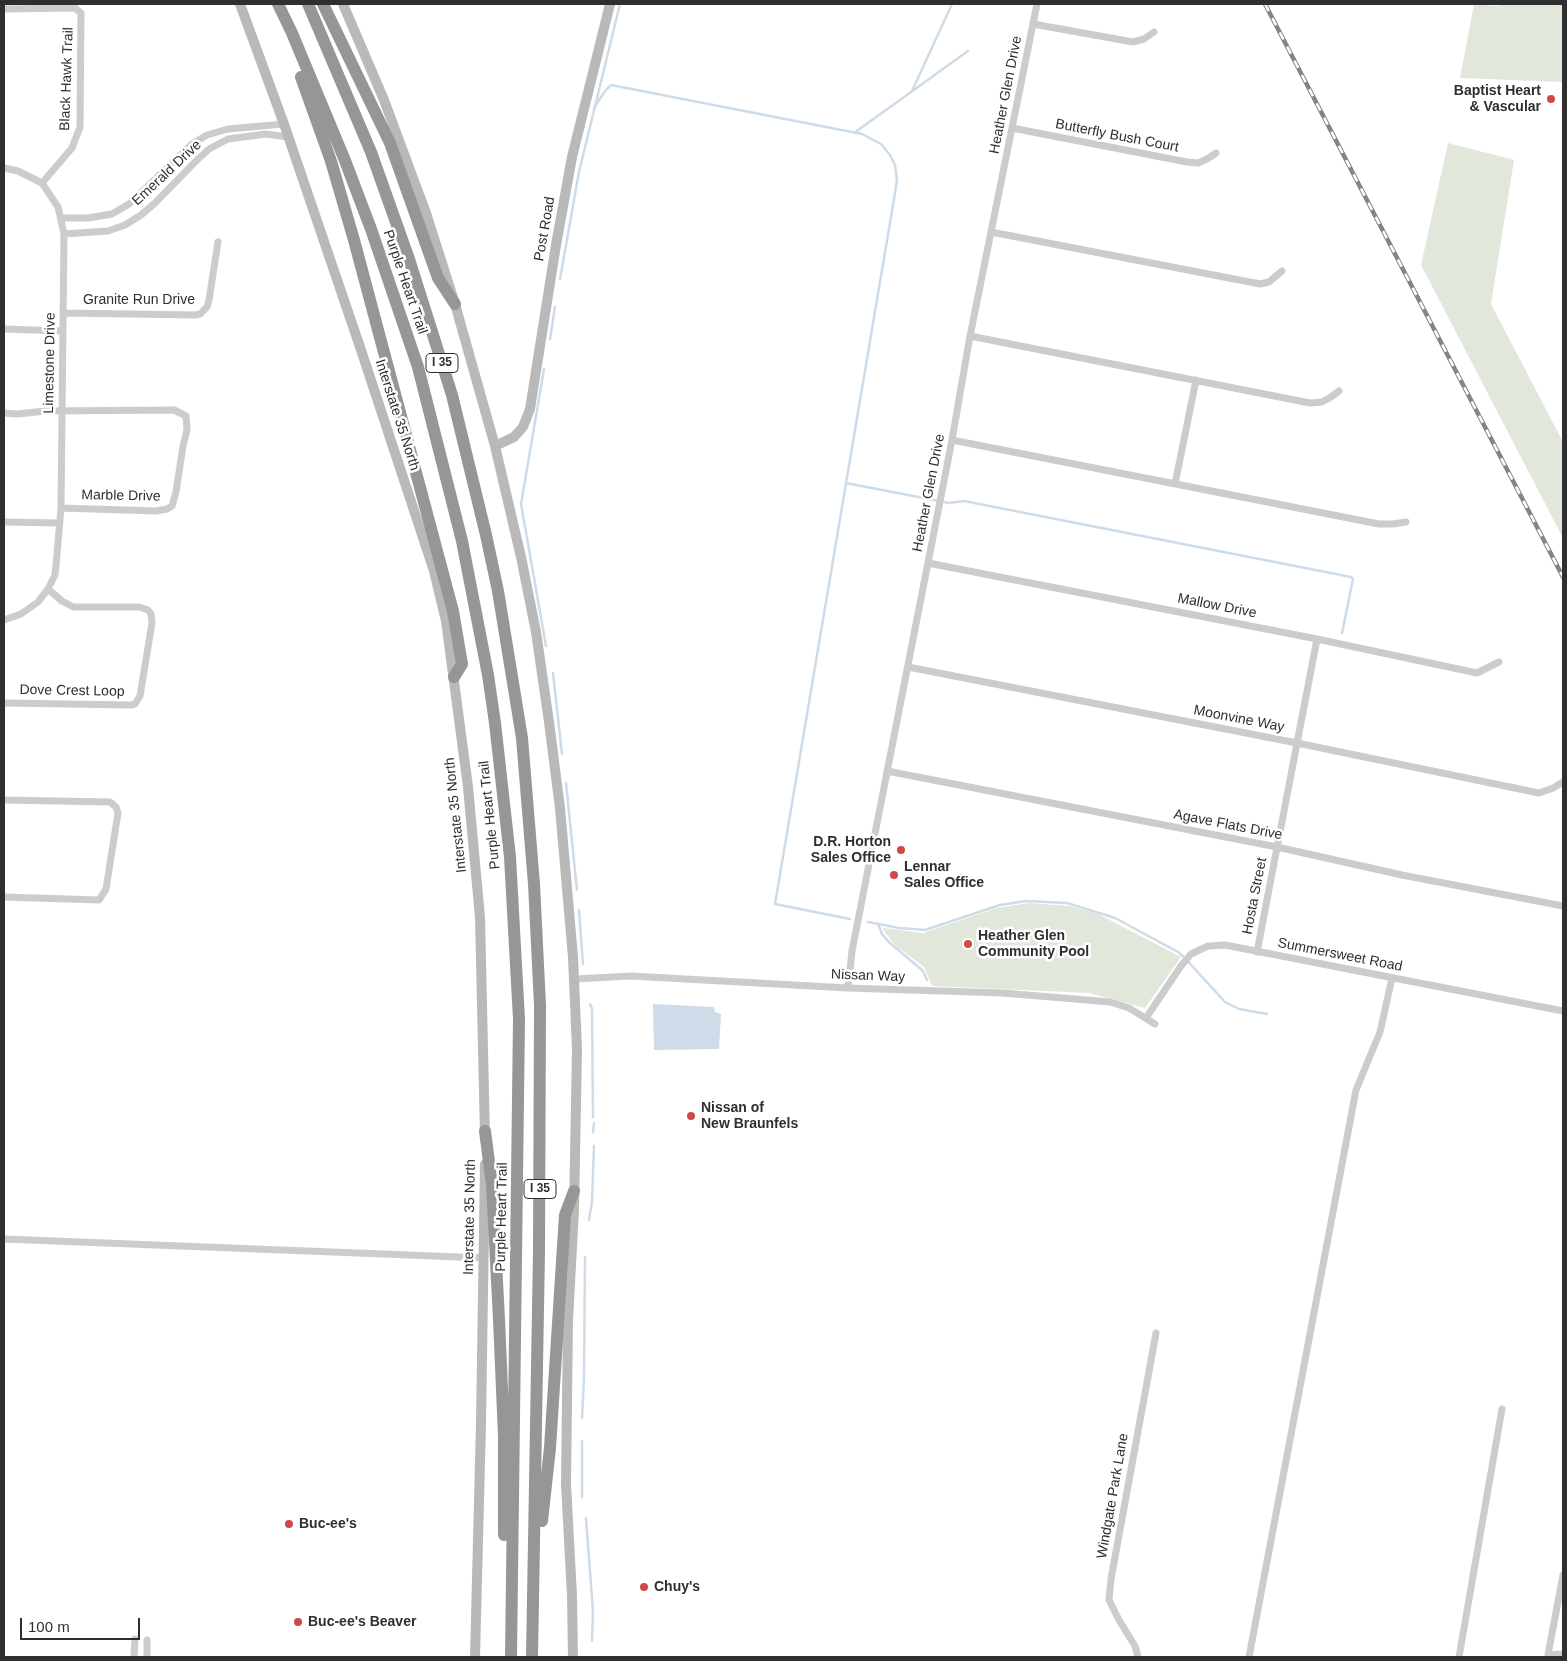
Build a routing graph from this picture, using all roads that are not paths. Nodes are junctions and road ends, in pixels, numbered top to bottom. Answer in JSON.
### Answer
{"nodes":[{"id":1,"x":240,"y":4,"type":"edge"},
{"id":2,"x":270,"y":4,"type":"edge"},
{"id":3,"x":278,"y":4,"type":"edge"},
{"id":4,"x":308,"y":4,"type":"edge"},
{"id":5,"x":323,"y":4,"type":"edge"},
{"id":6,"x":342,"y":4,"type":"edge"},
{"id":7,"x":610,"y":4,"type":"edge"},
{"id":8,"x":1037,"y":4,"type":"edge"},
{"id":9,"x":4,"y":9,"type":"edge"},
{"id":10,"x":1033,"y":24,"type":"junction"},
{"id":11,"x":1154,"y":32,"type":"dead end"},
{"id":12,"x":284,"y":124,"type":"junction"},
{"id":13,"x":1012,"y":128,"type":"junction"},
{"id":14,"x":288,"y":137,"type":"junction"},
{"id":15,"x":1216,"y":153,"type":"dead end"},
{"id":16,"x":4,"y":168,"type":"edge"},
{"id":17,"x":42,"y":184,"type":"junction"},
{"id":18,"x":61,"y":218,"type":"junction"},
{"id":19,"x":991,"y":232,"type":"junction"},
{"id":20,"x":64,"y":234,"type":"junction"},
{"id":21,"x":218,"y":242,"type":"dead end"},
{"id":22,"x":1282,"y":272,"type":"dead end"},
{"id":23,"x":456,"y":304,"type":"junction"},
{"id":24,"x":63,"y":313,"type":"junction"},
{"id":25,"x":4,"y":329,"type":"edge"},
{"id":26,"x":63,"y":330,"type":"junction"},
{"id":27,"x":970,"y":336,"type":"junction"},
{"id":28,"x":1196,"y":380,"type":"junction"},
{"id":29,"x":1339,"y":391,"type":"dead end"},
{"id":30,"x":61,"y":411,"type":"junction"},
{"id":31,"x":4,"y":413,"type":"edge"},
{"id":32,"x":952,"y":440,"type":"junction"},
{"id":33,"x":495,"y":446,"type":"junction"},
{"id":34,"x":1175,"y":484,"type":"junction"},
{"id":35,"x":61,"y":508,"type":"junction"},
{"id":36,"x":4,"y":522,"type":"edge"},
{"id":37,"x":1406,"y":522,"type":"dead end"},
{"id":38,"x":59,"y":523,"type":"junction"},
{"id":39,"x":928,"y":563,"type":"junction"},
{"id":40,"x":48,"y":589,"type":"junction"},
{"id":41,"x":4,"y":620,"type":"edge"},
{"id":42,"x":1317,"y":639,"type":"junction"},
{"id":43,"x":1499,"y":662,"type":"dead end"},
{"id":44,"x":908,"y":667,"type":"junction"},
{"id":45,"x":454,"y":677,"type":"junction"},
{"id":46,"x":4,"y":703,"type":"edge"},
{"id":47,"x":1297,"y":743,"type":"junction"},
{"id":48,"x":887,"y":771,"type":"junction"},
{"id":49,"x":1563,"y":782,"type":"edge"},
{"id":50,"x":4,"y":800,"type":"edge"},
{"id":51,"x":1277,"y":847,"type":"junction"},
{"id":52,"x":4,"y":897,"type":"edge"},
{"id":53,"x":1563,"y":906,"type":"edge"},
{"id":54,"x":1257,"y":952,"type":"junction"},
{"id":55,"x":1392,"y":978,"type":"junction"},
{"id":56,"x":575,"y":979,"type":"junction"},
{"id":57,"x":848,"y":988,"type":"junction"},
{"id":58,"x":1563,"y":1011,"type":"edge"},
{"id":59,"x":1146,"y":1018,"type":"junction"},
{"id":60,"x":1155,"y":1024,"type":"dead end"},
{"id":61,"x":486,"y":1131,"type":"junction"},
{"id":62,"x":574,"y":1191,"type":"junction"},
{"id":63,"x":4,"y":1240,"type":"edge"},
{"id":64,"x":484,"y":1258,"type":"junction"},
{"id":65,"x":1156,"y":1333,"type":"dead end"},
{"id":66,"x":1502,"y":1409,"type":"dead end"},
{"id":67,"x":1563,"y":1575,"type":"edge"},
{"id":68,"x":135,"y":1639,"type":"dead end"},
{"id":69,"x":147,"y":1640,"type":"dead end"},
{"id":70,"x":532,"y":1640,"type":"junction"},
{"id":71,"x":1563,"y":1654,"type":"edge"},
{"id":72,"x":1548,"y":1656,"type":"edge"},
{"id":73,"x":134,"y":1657,"type":"edge"},
{"id":74,"x":147,"y":1657,"type":"edge"},
{"id":75,"x":475,"y":1657,"type":"edge"},
{"id":76,"x":506,"y":1657,"type":"edge"},
{"id":77,"x":511,"y":1657,"type":"edge"},
{"id":78,"x":532,"y":1657,"type":"edge"},
{"id":79,"x":574,"y":1657,"type":"edge"},
{"id":80,"x":1138,"y":1657,"type":"edge"},
{"id":81,"x":1249,"y":1657,"type":"edge"},
{"id":82,"x":1459,"y":1657,"type":"edge"}],
"edges":[{"from":1,"to":12,"type":"main road","name":"Interstate 35 North"},
{"from":2,"to":45,"type":"highway"},
{"from":3,"to":77,"type":"highway","name":"Purple Heart Trail","number":"I 35"},
{"from":4,"to":70,"type":"highway","name":"Purple Heart Trail","number":"I 35"},
{"from":5,"to":23,"type":"highway"},
{"from":6,"to":23,"type":"main road"},
{"from":7,"to":33,"type":"main road","name":"Post Road"},
{"from":8,"to":10,"type":"street","name":"Heather Glen Drive"},
{"from":9,"to":17,"type":"street","name":"Black Hawk Trail"},
{"from":10,"to":11,"type":"street"},
{"from":10,"to":13,"type":"street","name":"Heather Glen Drive"},
{"from":12,"to":14,"type":"main road","name":"Interstate 35 North"},
{"from":12,"to":18,"type":"street","name":"Emerald Drive"},
{"from":13,"to":15,"type":"street","name":"Butterfly Bush Court"},
{"from":13,"to":19,"type":"street","name":"Heather Glen Drive"},
{"from":14,"to":20,"type":"street","name":"Emerald Drive"},
{"from":14,"to":45,"type":"main road","name":"Interstate 35 North"},
{"from":16,"to":17,"type":"street","name":"Limestone Drive"},
{"from":17,"to":18,"type":"street","name":"Limestone Drive"},
{"from":18,"to":20,"type":"street","name":"Limestone Drive"},
{"from":19,"to":22,"type":"street"},
{"from":19,"to":27,"type":"street","name":"Heather Glen Drive"},
{"from":20,"to":24,"type":"street","name":"Limestone Drive"},
{"from":21,"to":24,"type":"street","name":"Granite Run Drive"},
{"from":23,"to":33,"type":"main road"},
{"from":24,"to":26,"type":"street","name":"Limestone Drive"},
{"from":25,"to":26,"type":"street"},
{"from":26,"to":30,"type":"street","name":"Limestone Drive"},
{"from":27,"to":28,"type":"street"},
{"from":27,"to":32,"type":"street","name":"Heather Glen Drive"},
{"from":28,"to":29,"type":"street"},
{"from":28,"to":34,"type":"street"},
{"from":30,"to":31,"type":"street"},
{"from":30,"to":35,"type":"street","name":"Limestone Drive"},
{"from":30,"to":35,"type":"street","name":"Marble Drive"},
{"from":32,"to":34,"type":"street"},
{"from":32,"to":39,"type":"street","name":"Heather Glen Drive"},
{"from":33,"to":56,"type":"main road"},
{"from":34,"to":37,"type":"street"},
{"from":35,"to":38,"type":"street","name":"Limestone Drive"},
{"from":36,"to":38,"type":"street"},
{"from":38,"to":40,"type":"street","name":"Limestone Drive"},
{"from":39,"to":42,"type":"street","name":"Mallow Drive"},
{"from":39,"to":44,"type":"street","name":"Heather Glen Drive"},
{"from":40,"to":41,"type":"street","name":"Limestone Drive"},
{"from":40,"to":46,"type":"street","name":"Dove Crest Loop"},
{"from":42,"to":43,"type":"street","name":"Mallow Drive"},
{"from":42,"to":47,"type":"street","name":"Hosta Street"},
{"from":44,"to":47,"type":"street","name":"Moonvine Way"},
{"from":44,"to":48,"type":"street","name":"Heather Glen Drive"},
{"from":45,"to":61,"type":"main road","name":"Interstate 35 North"},
{"from":47,"to":49,"type":"street","name":"Moonvine Way"},
{"from":47,"to":51,"type":"street","name":"Hosta Street"},
{"from":48,"to":51,"type":"street","name":"Agave Flats Drive"},
{"from":48,"to":57,"type":"street","name":"Heather Glen Drive"},
{"from":50,"to":52,"type":"street"},
{"from":51,"to":53,"type":"street","name":"Agave Flats Drive"},
{"from":51,"to":54,"type":"street","name":"Hosta Street"},
{"from":54,"to":55,"type":"street","name":"Summersweet Road"},
{"from":54,"to":59,"type":"street","name":"Summersweet Road"},
{"from":55,"to":58,"type":"street","name":"Summersweet Road"},
{"from":55,"to":81,"type":"street"},
{"from":56,"to":57,"type":"street","name":"Nissan Way"},
{"from":56,"to":62,"type":"main road"},
{"from":57,"to":59,"type":"street","name":"Nissan Way"},
{"from":59,"to":60,"type":"street","name":"Nissan Way"},
{"from":61,"to":64,"type":"main road","name":"Interstate 35 North"},
{"from":61,"to":76,"type":"highway"},
{"from":62,"to":70,"type":"highway"},
{"from":62,"to":79,"type":"main road"},
{"from":63,"to":64,"type":"street"},
{"from":64,"to":75,"type":"main road","name":"Interstate 35 North"},
{"from":65,"to":80,"type":"street","name":"Windgate Park Lane"},
{"from":66,"to":82,"type":"street"},
{"from":67,"to":72,"type":"street"},
{"from":68,"to":73,"type":"street"},
{"from":69,"to":74,"type":"street"},
{"from":70,"to":78,"type":"highway","name":"Purple Heart Trail","number":"I 35"},
{"from":71,"to":72,"type":"street"}]}
